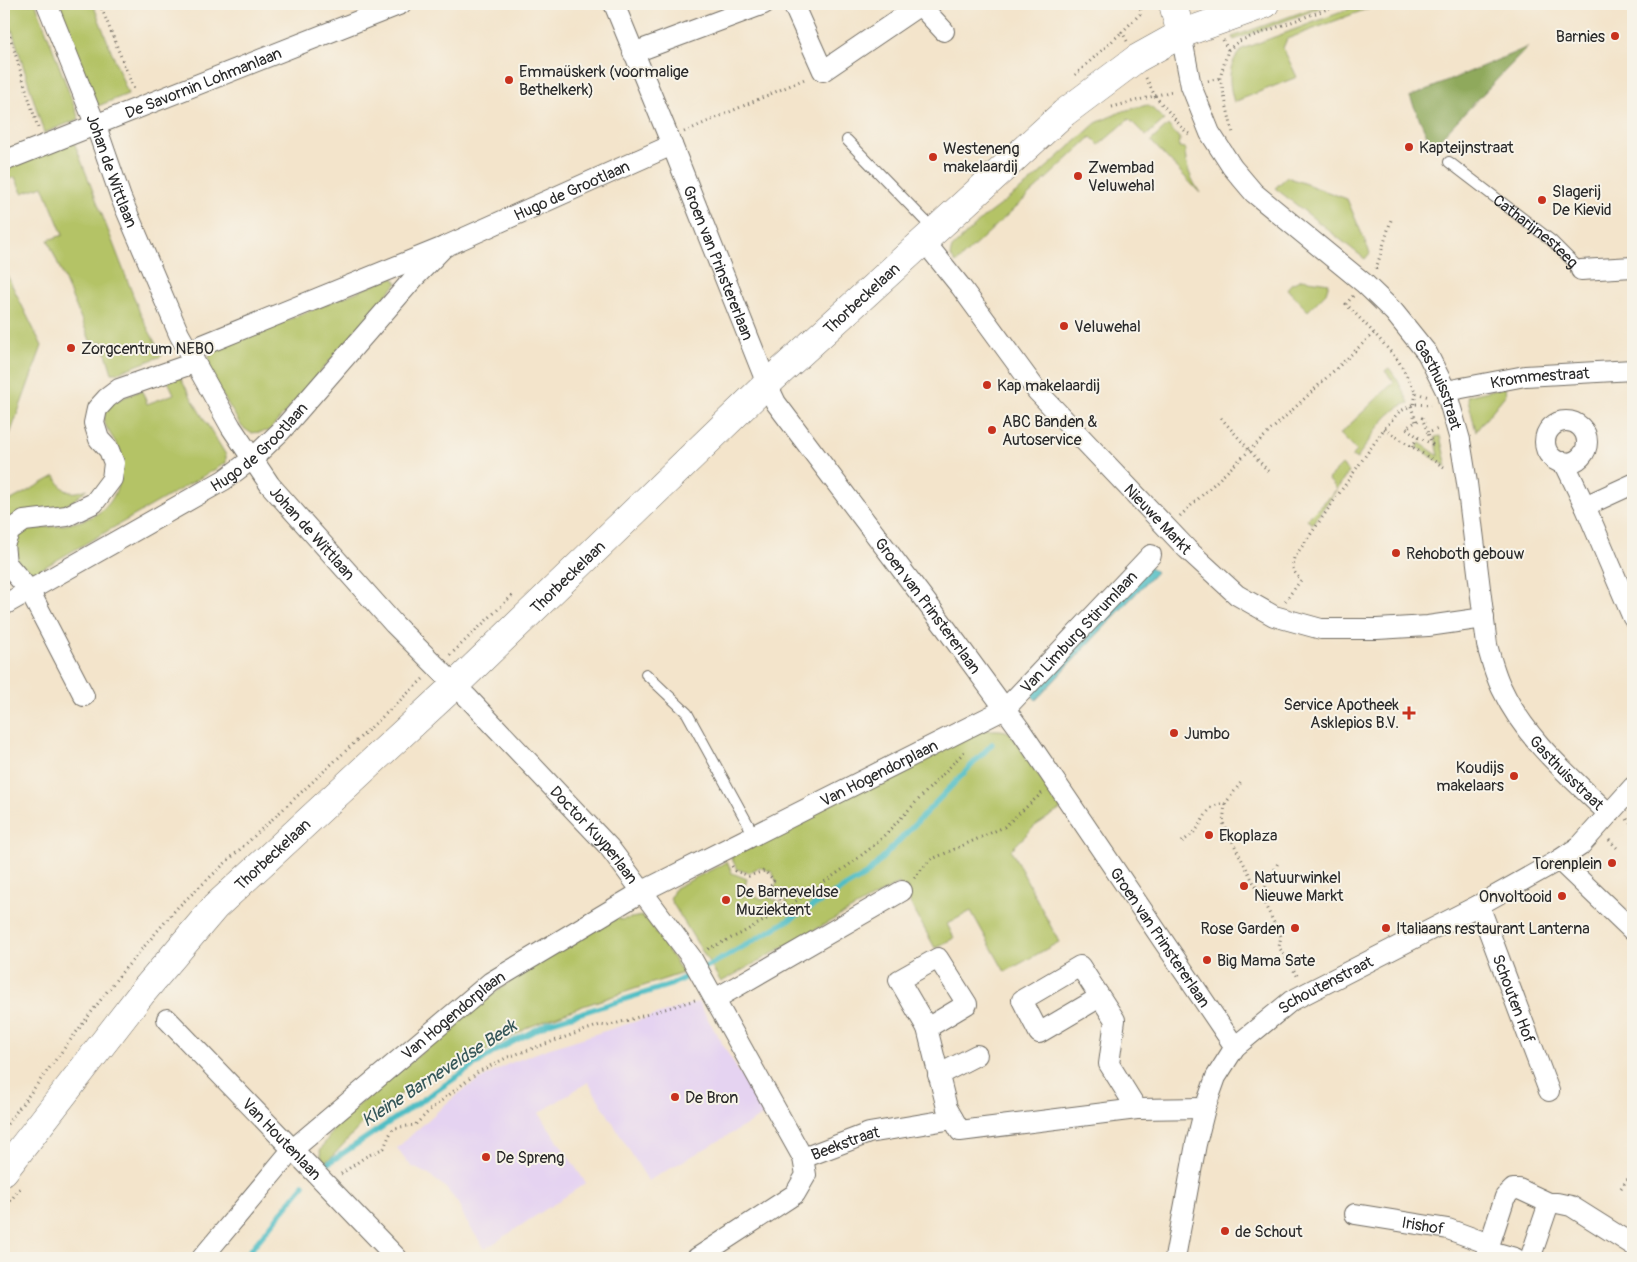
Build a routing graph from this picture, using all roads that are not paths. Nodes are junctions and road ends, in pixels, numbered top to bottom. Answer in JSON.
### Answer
{"nodes":[{"id":1,"x":47,"y":4,"type":"edge"},
{"id":2,"x":401,"y":4,"type":"edge"},
{"id":3,"x":614,"y":4,"type":"edge"},
{"id":4,"x":764,"y":4,"type":"edge"},
{"id":5,"x":793,"y":4,"type":"edge"},
{"id":6,"x":1173,"y":4,"type":"edge"},
{"id":7,"x":1265,"y":4,"type":"edge"},
{"id":8,"x":944,"y":32,"type":"dead end"},
{"id":9,"x":1181,"y":34,"type":"junction"},
{"id":10,"x":634,"y":53,"type":"junction"},
{"id":11,"x":96,"y":126,"type":"junction"},
{"id":12,"x":847,"y":140,"type":"dead end"},
{"id":13,"x":670,"y":142,"type":"junction"},
{"id":14,"x":4,"y":161,"type":"edge"},
{"id":15,"x":1449,"y":162,"type":"dead end"},
{"id":16,"x":929,"y":236,"type":"junction"},
{"id":17,"x":444,"y":247,"type":"junction"},
{"id":18,"x":1633,"y":267,"type":"edge"},
{"id":19,"x":1581,"y":270,"type":"joint"},
{"id":20,"x":191,"y":357,"type":"junction"},
{"id":21,"x":1633,"y":370,"type":"edge"},
{"id":22,"x":767,"y":384,"type":"junction"},
{"id":23,"x":1446,"y":391,"type":"junction"},
{"id":24,"x":252,"y":459,"type":"junction"},
{"id":25,"x":1564,"y":462,"type":"dead end"},
{"id":26,"x":1633,"y":484,"type":"edge"},
{"id":27,"x":1585,"y":506,"type":"junction"},
{"id":28,"x":1151,"y":555,"type":"dead end"},
{"id":29,"x":29,"y":590,"type":"junction"},
{"id":30,"x":4,"y":605,"type":"edge"},
{"id":31,"x":1484,"y":618,"type":"junction"},
{"id":32,"x":1633,"y":618,"type":"edge"},
{"id":33,"x":646,"y":674,"type":"dead end"},
{"id":34,"x":455,"y":685,"type":"junction"},
{"id":35,"x":84,"y":696,"type":"dead end"},
{"id":36,"x":1005,"y":709,"type":"junction"},
{"id":37,"x":1633,"y":787,"type":"edge"},
{"id":38,"x":1609,"y":814,"type":"junction"},
{"id":39,"x":754,"y":835,"type":"junction"},
{"id":40,"x":1559,"y":860,"type":"junction"},
{"id":41,"x":643,"y":891,"type":"junction"},
{"id":42,"x":902,"y":891,"type":"road end"},
{"id":43,"x":1479,"y":905,"type":"junction"},
{"id":44,"x":1633,"y":931,"type":"edge"},
{"id":45,"x":714,"y":995,"type":"junction"},
{"id":46,"x":1100,"y":997,"type":"dead end"},
{"id":47,"x":166,"y":1019,"type":"dead end"},
{"id":48,"x":927,"y":1028,"type":"dead end"},
{"id":49,"x":1234,"y":1047,"type":"junction"},
{"id":50,"x":977,"y":1055,"type":"dead end"},
{"id":51,"x":938,"y":1075,"type":"junction"},
{"id":52,"x":1549,"y":1091,"type":"dead end"},
{"id":53,"x":1205,"y":1108,"type":"junction"},
{"id":54,"x":1137,"y":1109,"type":"junction"},
{"id":55,"x":957,"y":1125,"type":"junction"},
{"id":56,"x":292,"y":1150,"type":"junction"},
{"id":57,"x":803,"y":1158,"type":"junction"},
{"id":58,"x":13,"y":1178,"type":"edge"},
{"id":59,"x":1549,"y":1203,"type":"junction"},
{"id":60,"x":1355,"y":1214,"type":"dead end"},
{"id":61,"x":1633,"y":1245,"type":"edge"},
{"id":62,"x":1487,"y":1251,"type":"edge"},
{"id":63,"x":202,"y":1258,"type":"edge"},
{"id":64,"x":397,"y":1258,"type":"edge"},
{"id":65,"x":697,"y":1258,"type":"edge"},
{"id":66,"x":1174,"y":1258,"type":"edge"},
{"id":67,"x":1515,"y":1258,"type":"edge"},
{"id":68,"x":1529,"y":1258,"type":"edge"}],
"edges":[{"from":1,"to":11,"type":"street","name":"Johan de Wittlaan"},
{"from":2,"to":11,"type":"street","name":"De Savornin Lohmanlaan"},
{"from":3,"to":10,"type":"street","name":"Groen van Prinstererlaan"},
{"from":4,"to":10,"type":"street"},
{"from":5,"to":8,"type":"street"},
{"from":6,"to":9,"type":"main road","name":"Gasthuisstraat"},
{"from":7,"to":9,"type":"main road","name":"Thorbeckelaan"},
{"from":9,"to":16,"type":"main road","name":"Thorbeckelaan"},
{"from":9,"to":23,"type":"street","name":"Gasthuisstraat"},
{"from":10,"to":13,"type":"street","name":"Groen van Prinstererlaan"},
{"from":11,"to":14,"type":"street","name":"De Savornin Lohmanlaan"},
{"from":11,"to":20,"type":"street","name":"Johan de Wittlaan"},
{"from":12,"to":16,"type":"lane"},
{"from":13,"to":17,"type":"street","name":"Hugo de Grootlaan"},
{"from":13,"to":22,"type":"street","name":"Groen van Prinstererlaan"},
{"from":15,"to":19,"type":"lane","name":"Catharijnesteeg"},
{"from":16,"to":22,"type":"main road","name":"Thorbeckelaan"},
{"from":16,"to":31,"type":"street","name":"Nieuwe Markt"},
{"from":17,"to":20,"type":"street","name":"Hugo de Grootlaan"},
{"from":17,"to":24,"type":"street","name":"Hugo de Grootlaan"},
{"from":18,"to":19,"type":"street","name":"Catharijnesteeg"},
{"from":20,"to":24,"type":"street","name":"Johan de Wittlaan"},
{"from":20,"to":29,"type":"street"},
{"from":21,"to":23,"type":"street","name":"Krommestraat"},
{"from":22,"to":34,"type":"main road","name":"Thorbeckelaan"},
{"from":22,"to":36,"type":"street","name":"Groen van Prinstererlaan"},
{"from":23,"to":31,"type":"street","name":"Gasthuisstraat"},
{"from":24,"to":29,"type":"street","name":"Hugo de Grootlaan"},
{"from":24,"to":34,"type":"street","name":"Johan de Wittlaan"},
{"from":25,"to":27,"type":"street"},
{"from":26,"to":27,"type":"street"},
{"from":27,"to":32,"type":"street"},
{"from":28,"to":36,"type":"street","name":"Van Limburg Stirumlaan"},
{"from":29,"to":30,"type":"street","name":"Hugo de Grootlaan"},
{"from":29,"to":35,"type":"street"},
{"from":31,"to":38,"type":"street","name":"Gasthuisstraat"},
{"from":33,"to":39,"type":"lane"},
{"from":34,"to":41,"type":"street","name":"Doctor Kuyperlaan"},
{"from":34,"to":58,"type":"main road","name":"Thorbeckelaan"},
{"from":36,"to":39,"type":"street","name":"Van Hogendorplaan"},
{"from":36,"to":49,"type":"street","name":"Groen van Prinstererlaan"},
{"from":37,"to":38,"type":"street","name":"Schoutenstraat"},
{"from":38,"to":40,"type":"street","name":"Schoutenstraat"},
{"from":39,"to":41,"type":"street","name":"Van Hogendorplaan"},
{"from":40,"to":43,"type":"street","name":"Schoutenstraat"},
{"from":40,"to":44,"type":"street"},
{"from":41,"to":45,"type":"street","name":"Doctor Kuyperlaan"},
{"from":41,"to":56,"type":"street","name":"Van Hogendorplaan"},
{"from":42,"to":45,"type":"street"},
{"from":43,"to":49,"type":"street","name":"Schoutenstraat"},
{"from":43,"to":52,"type":"street","name":"Schouten Hof"},
{"from":45,"to":57,"type":"street","name":"Doctor Kuyperlaan"},
{"from":46,"to":54,"type":"street"},
{"from":47,"to":56,"type":"street","name":"Van Houtenlaan"},
{"from":48,"to":51,"type":"street"},
{"from":49,"to":53,"type":"street","name":"Schoutenstraat"},
{"from":50,"to":51,"type":"street"},
{"from":51,"to":55,"type":"street"},
{"from":53,"to":54,"type":"street","name":"Beekstraat"},
{"from":53,"to":66,"type":"street","name":"Schoutenstraat"},
{"from":54,"to":55,"type":"street","name":"Beekstraat"},
{"from":55,"to":57,"type":"street","name":"Beekstraat"},
{"from":56,"to":63,"type":"street","name":"Van Hogendorplaan"},
{"from":56,"to":64,"type":"street","name":"Van Houtenlaan"},
{"from":57,"to":65,"type":"street","name":"Beekstraat"},
{"from":59,"to":61,"type":"street"},
{"from":59,"to":62,"type":"street"},
{"from":59,"to":68,"type":"street"},
{"from":60,"to":62,"type":"street","name":"Irishof"},
{"from":62,"to":67,"type":"street","name":"Irishof"}]}
